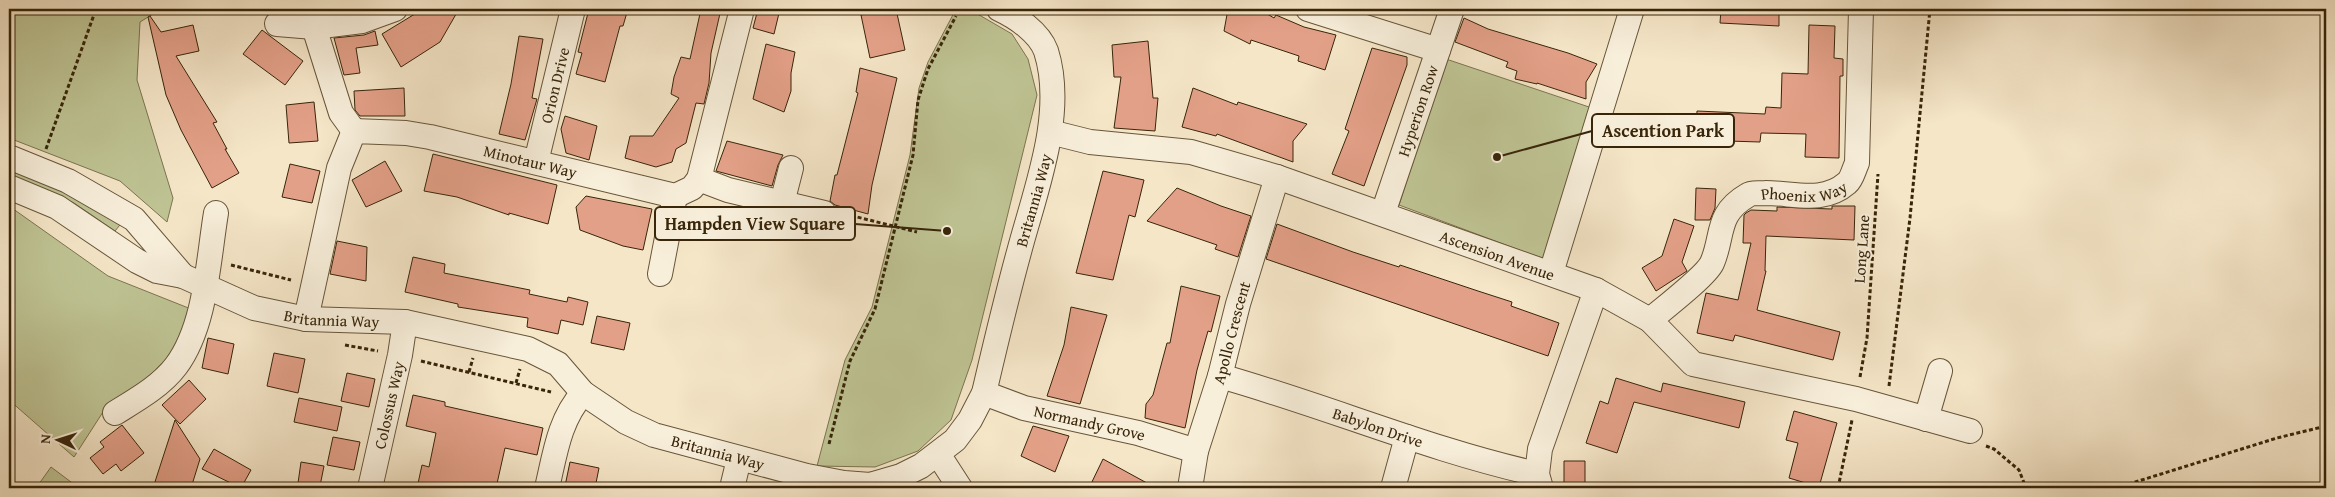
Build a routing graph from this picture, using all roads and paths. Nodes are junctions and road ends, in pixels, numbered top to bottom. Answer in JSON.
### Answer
{"nodes":[{"id":1,"x":96,"y":9,"type":"edge"},
{"id":2,"x":395,"y":9,"type":"edge"},
{"id":3,"x":573,"y":9,"type":"edge"},
{"id":4,"x":742,"y":9,"type":"edge"},
{"id":5,"x":999,"y":9,"type":"edge"},
{"id":6,"x":1308,"y":9,"type":"edge"},
{"id":7,"x":1452,"y":9,"type":"edge"},
{"id":8,"x":1632,"y":9,"type":"edge"},
{"id":9,"x":1861,"y":9,"type":"edge"},
{"id":10,"x":1930,"y":9,"type":"edge"},
{"id":11,"x":956,"y":16,"type":"dead end"},
{"id":12,"x":277,"y":24,"type":"dead end"},
{"id":13,"x":314,"y":27,"type":"junction"},
{"id":14,"x":1438,"y":50,"type":"junction"},
{"id":15,"x":354,"y":131,"type":"junction"},
{"id":16,"x":1050,"y":132,"type":"junction"},
{"id":17,"x":9,"y":157,"type":"edge"},
{"id":18,"x":536,"y":162,"type":"junction"},
{"id":19,"x":1879,"y":167,"type":"dead end"},
{"id":20,"x":39,"y":168,"type":"junction"},
{"id":21,"x":791,"y":168,"type":"dead end"},
{"id":22,"x":1277,"y":177,"type":"junction"},
{"id":23,"x":699,"y":179,"type":"junction"},
{"id":24,"x":9,"y":187,"type":"edge"},
{"id":25,"x":675,"y":196,"type":"junction"},
{"id":26,"x":782,"y":203,"type":"junction"},
{"id":27,"x":216,"y":213,"type":"dead end"},
{"id":28,"x":824,"y":213,"type":"joint"},
{"id":29,"x":1383,"y":213,"type":"junction"},
{"id":30,"x":895,"y":226,"type":"junction"},
{"id":31,"x":917,"y":232,"type":"dead end"},
{"id":32,"x":1551,"y":273,"type":"junction"},
{"id":33,"x":660,"y":274,"type":"dead end"},
{"id":34,"x":183,"y":276,"type":"junction"},
{"id":35,"x":205,"y":285,"type":"junction"},
{"id":36,"x":1596,"y":290,"type":"junction"},
{"id":37,"x":306,"y":318,"type":"junction"},
{"id":38,"x":1650,"y":320,"type":"junction"},
{"id":39,"x":405,"y":322,"type":"junction"},
{"id":40,"x":400,"y":356,"type":"junction"},
{"id":41,"x":1940,"y":371,"type":"dead end"},
{"id":42,"x":1220,"y":376,"type":"junction"},
{"id":43,"x":984,"y":393,"type":"junction"},
{"id":44,"x":578,"y":398,"type":"junction"},
{"id":45,"x":1856,"y":399,"type":"junction"},
{"id":46,"x":1884,"y":407,"type":"junction"},
{"id":47,"x":116,"y":413,"type":"dead end"},
{"id":48,"x":1926,"y":419,"type":"junction"},
{"id":49,"x":2326,"y":426,"type":"edge"},
{"id":50,"x":1970,"y":431,"type":"dead end"},
{"id":51,"x":1407,"y":437,"type":"junction"},
{"id":52,"x":829,"y":444,"type":"dead end"},
{"id":53,"x":1196,"y":451,"type":"junction"},
{"id":54,"x":938,"y":454,"type":"junction"},
{"id":55,"x":739,"y":459,"type":"junction"},
{"id":56,"x":1539,"y":481,"type":"edge"},
{"id":57,"x":370,"y":488,"type":"edge"},
{"id":58,"x":547,"y":488,"type":"edge"},
{"id":59,"x":732,"y":488,"type":"edge"},
{"id":60,"x":960,"y":488,"type":"edge"},
{"id":61,"x":1190,"y":488,"type":"edge"},
{"id":62,"x":1393,"y":488,"type":"edge"},
{"id":63,"x":1838,"y":488,"type":"edge"},
{"id":64,"x":2116,"y":488,"type":"edge"}],
"edges":[{"from":1,"to":20,"type":"path"},
{"from":2,"to":13,"type":"street"},
{"from":3,"to":18,"type":"street","name":"Orion Drive"},
{"from":4,"to":23,"type":"street"},
{"from":5,"to":16,"type":"street","name":"Britannia Way"},
{"from":6,"to":14,"type":"street"},
{"from":7,"to":14,"type":"street","name":"Hyperion Row"},
{"from":8,"to":32,"type":"street"},
{"from":9,"to":38,"type":"street","name":"Phoenix Way"},
{"from":10,"to":46,"type":"path"},
{"from":11,"to":30,"type":"path"},
{"from":12,"to":13,"type":"street"},
{"from":13,"to":15,"type":"street"},
{"from":14,"to":29,"type":"street","name":"Hyperion Row"},
{"from":15,"to":18,"type":"street","name":"Minotaur Way"},
{"from":15,"to":37,"type":"street"},
{"from":16,"to":22,"type":"street","name":"Ascension Avenue"},
{"from":16,"to":43,"type":"street","name":"Britannia Way"},
{"from":17,"to":20,"type":"street","name":"Britannia Way"},
{"from":18,"to":25,"type":"street","name":"Minotaur Way"},
{"from":19,"to":45,"type":"path","name":"Long Lane"},
{"from":20,"to":34,"type":"street","name":"Britannia Way"},
{"from":21,"to":26,"type":"street"},
{"from":22,"to":29,"type":"street","name":"Ascension Avenue"},
{"from":22,"to":42,"type":"street","name":"Apollo Crescent"},
{"from":23,"to":25,"type":"street"},
{"from":23,"to":26,"type":"street"},
{"from":24,"to":34,"type":"street","name":"Britannia Way"},
{"from":25,"to":33,"type":"street"},
{"from":26,"to":28,"type":"street"},
{"from":27,"to":35,"type":"street"},
{"from":28,"to":30,"type":"path"},
{"from":29,"to":32,"type":"street","name":"Ascension Avenue"},
{"from":30,"to":31,"type":"path"},
{"from":30,"to":52,"type":"path"},
{"from":32,"to":36,"type":"street","name":"Ascension Avenue"},
{"from":34,"to":35,"type":"street","name":"Britannia Way"},
{"from":35,"to":37,"type":"street","name":"Britannia Way"},
{"from":35,"to":47,"type":"street"},
{"from":36,"to":38,"type":"street","name":"Ascension Avenue"},
{"from":36,"to":56,"type":"street"},
{"from":37,"to":39,"type":"street","name":"Britannia Way"},
{"from":38,"to":45,"type":"street","name":"Ascension Avenue"},
{"from":39,"to":40,"type":"street","name":"Colossus Way"},
{"from":39,"to":44,"type":"street","name":"Britannia Way"},
{"from":40,"to":44,"type":"path"},
{"from":40,"to":57,"type":"street","name":"Colossus Way"},
{"from":41,"to":48,"type":"street"},
{"from":42,"to":51,"type":"street","name":"Babylon Drive"},
{"from":42,"to":53,"type":"street","name":"Apollo Crescent"},
{"from":43,"to":53,"type":"street","name":"Normandy Grove"},
{"from":43,"to":54,"type":"street","name":"Britannia Way"},
{"from":44,"to":55,"type":"street","name":"Britannia Way"},
{"from":44,"to":58,"type":"street"},
{"from":45,"to":46,"type":"street","name":"Ascension Avenue"},
{"from":45,"to":63,"type":"path","name":"Long Lane"},
{"from":46,"to":48,"type":"street","name":"Ascension Avenue"},
{"from":48,"to":50,"type":"street","name":"Ascension Avenue"},
{"from":49,"to":64,"type":"path"},
{"from":51,"to":56,"type":"street","name":"Babylon Drive"},
{"from":51,"to":62,"type":"street"},
{"from":53,"to":61,"type":"street","name":"Apollo Crescent"},
{"from":54,"to":55,"type":"street","name":"Britannia Way"},
{"from":54,"to":60,"type":"street"},
{"from":55,"to":59,"type":"street"}]}
